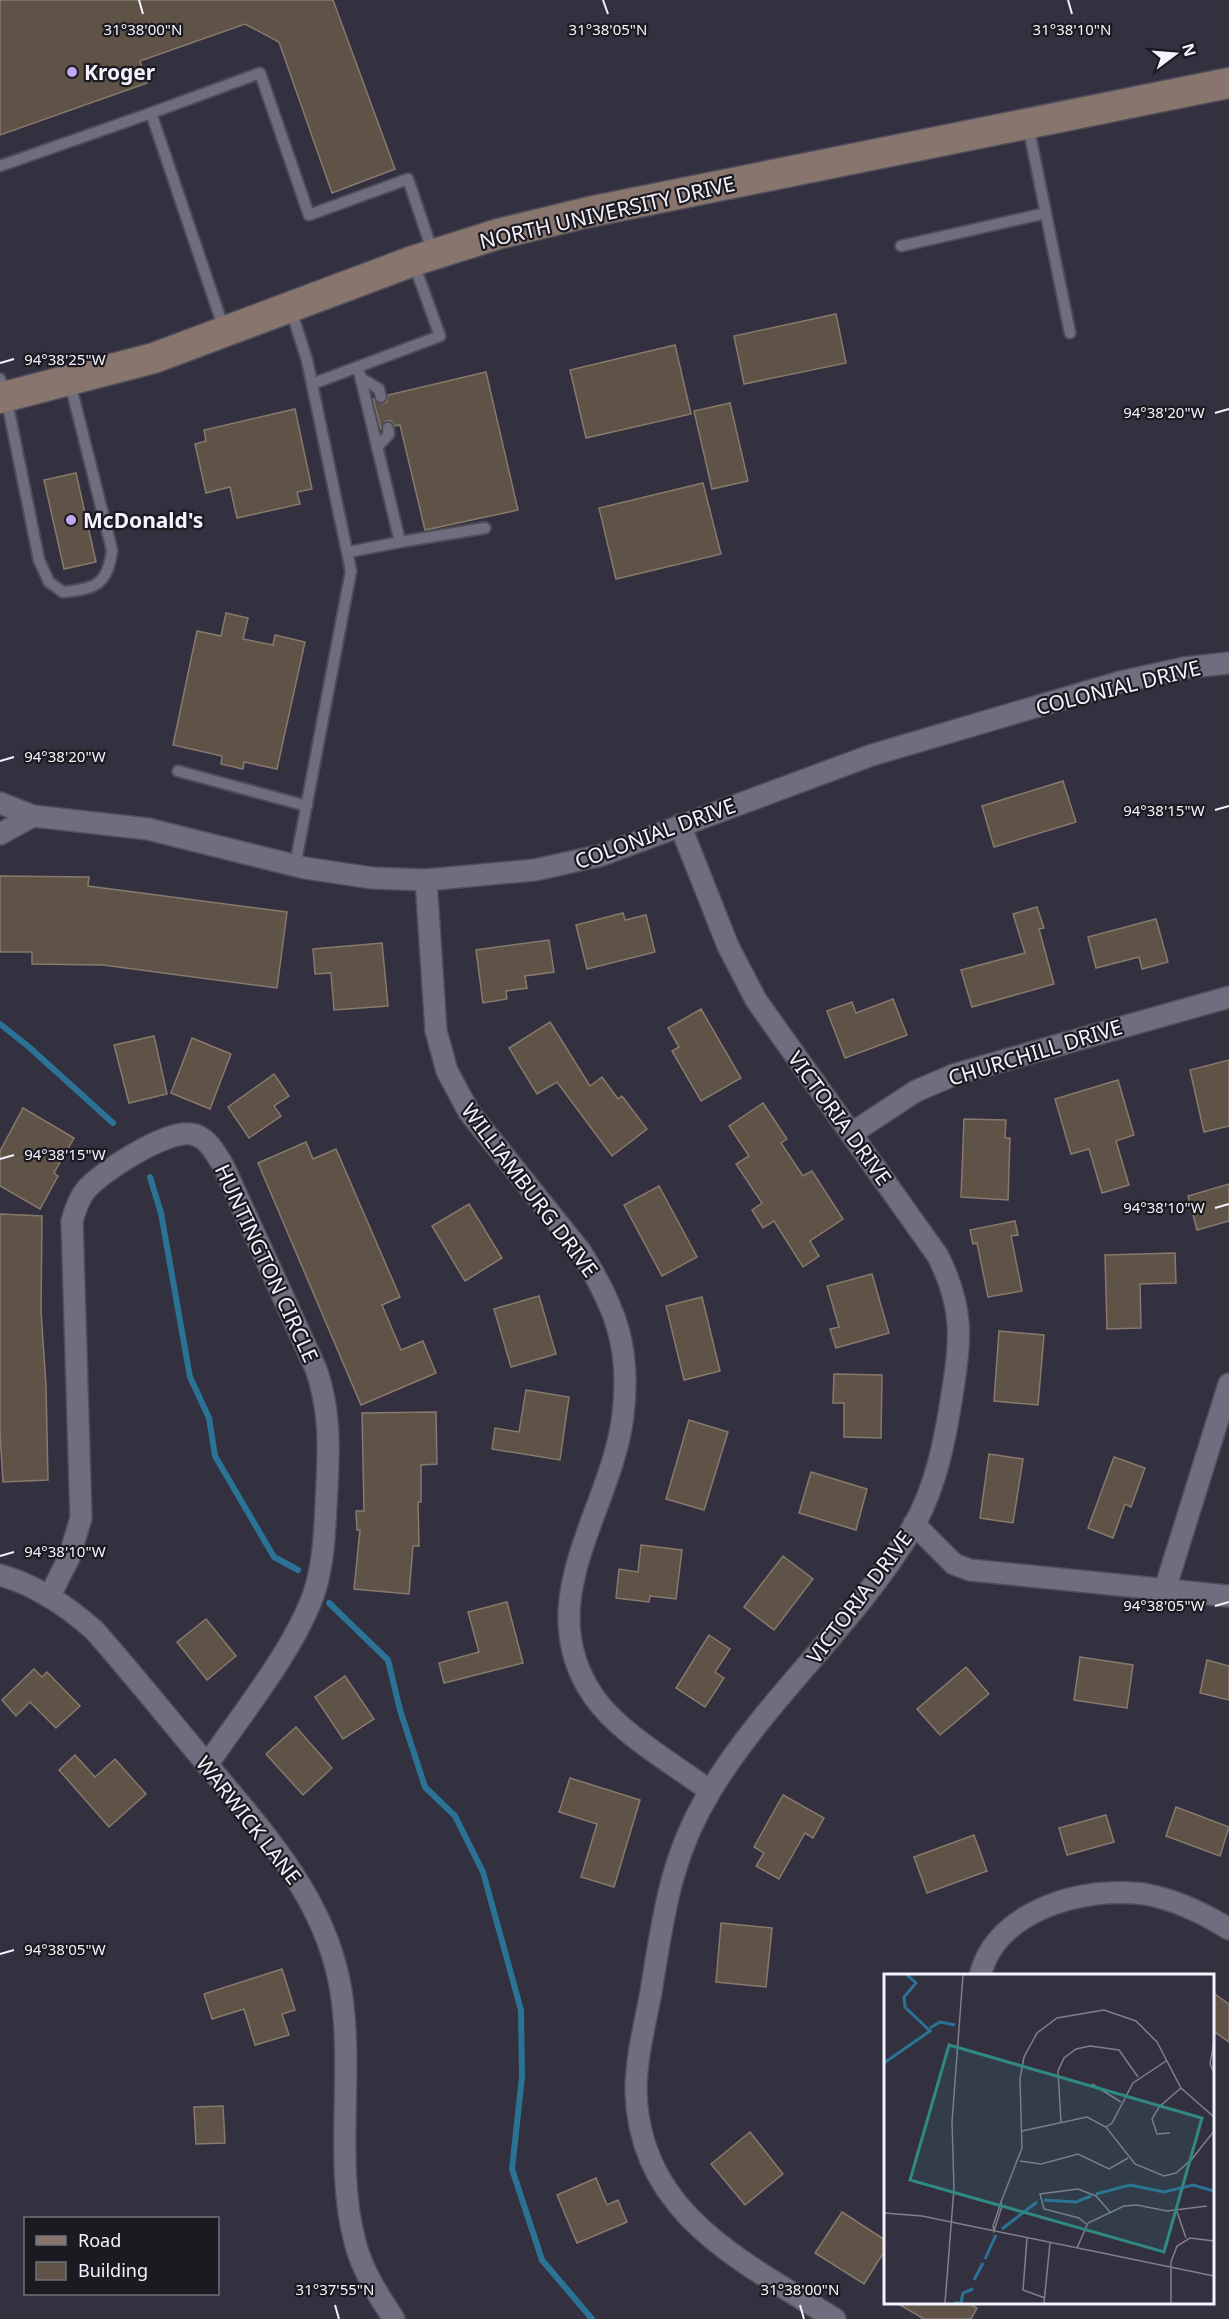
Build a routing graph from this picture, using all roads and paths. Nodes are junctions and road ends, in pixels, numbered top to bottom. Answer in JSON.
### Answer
{"nodes":[{"id":1,"x":1229,"y":83,"type":"edge"},
{"id":2,"x":151,"y":113,"type":"junction"},
{"id":3,"x":1028,"y":124,"type":"junction"},
{"id":4,"x":0,"y":166,"type":"edge"},
{"id":5,"x":1046,"y":213,"type":"junction"},
{"id":6,"x":901,"y":246,"type":"dead end"},
{"id":7,"x":423,"y":258,"type":"junction"},
{"id":8,"x":290,"y":307,"type":"junction"},
{"id":9,"x":225,"y":332,"type":"junction"},
{"id":10,"x":1070,"y":333,"type":"dead end"},
{"id":11,"x":360,"y":373,"type":"junction"},
{"id":12,"x":70,"y":381,"type":"junction"},
{"id":13,"x":312,"y":384,"type":"junction"},
{"id":14,"x":2,"y":391,"type":"edge"},
{"id":15,"x":381,"y":397,"type":"dead end"},
{"id":16,"x":388,"y":428,"type":"dead end"},
{"id":17,"x":377,"y":447,"type":"junction"},
{"id":18,"x":485,"y":528,"type":"dead end"},
{"id":19,"x":399,"y":542,"type":"junction"},
{"id":20,"x":349,"y":552,"type":"junction"},
{"id":21,"x":1229,"y":663,"type":"edge"},
{"id":22,"x":178,"y":771,"type":"dead end"},
{"id":23,"x":0,"y":803,"type":"edge"},
{"id":24,"x":307,"y":806,"type":"junction"},
{"id":25,"x":33,"y":816,"type":"junction"},
{"id":26,"x":680,"y":825,"type":"junction"},
{"id":27,"x":0,"y":834,"type":"edge"},
{"id":28,"x":296,"y":866,"type":"junction"},
{"id":29,"x":426,"y":880,"type":"junction"},
{"id":30,"x":1229,"y":997,"type":"edge"},
{"id":31,"x":852,"y":1133,"type":"junction"},
{"id":32,"x":1229,"y":1384,"type":"edge"},
{"id":33,"x":914,"y":1524,"type":"junction"},
{"id":34,"x":0,"y":1575,"type":"edge"},
{"id":35,"x":1165,"y":1589,"type":"junction"},
{"id":36,"x":1229,"y":1596,"type":"edge"},
{"id":37,"x":49,"y":1597,"type":"junction"},
{"id":38,"x":207,"y":1765,"type":"junction"},
{"id":39,"x":710,"y":1791,"type":"junction"},
{"id":40,"x":1229,"y":1929,"type":"edge"},
{"id":41,"x":981,"y":1974,"type":"edge"},
{"id":42,"x":393,"y":2319,"type":"edge"},
{"id":43,"x":835,"y":2319,"type":"edge"}],
"edges":[{"from":1,"to":3,"type":"main road","name":"NORTH UNIVERSITY DRIVE"},
{"from":2,"to":4,"type":"lane"},
{"from":2,"to":7,"type":"lane"},
{"from":2,"to":9,"type":"lane"},
{"from":3,"to":5,"type":"lane"},
{"from":3,"to":7,"type":"main road","name":"NORTH UNIVERSITY DRIVE"},
{"from":5,"to":6,"type":"lane"},
{"from":5,"to":10,"type":"lane"},
{"from":7,"to":8,"type":"main road","name":"NORTH UNIVERSITY DRIVE"},
{"from":7,"to":11,"type":"lane"},
{"from":8,"to":9,"type":"main road","name":"NORTH UNIVERSITY DRIVE"},
{"from":8,"to":13,"type":"lane"},
{"from":9,"to":12,"type":"main road","name":"NORTH UNIVERSITY DRIVE"},
{"from":11,"to":13,"type":"lane"},
{"from":11,"to":15,"type":"lane"},
{"from":11,"to":17,"type":"lane"},
{"from":12,"to":14,"type":"main road","name":"NORTH UNIVERSITY DRIVE"},
{"from":12,"to":14,"type":"lane"},
{"from":13,"to":20,"type":"lane"},
{"from":16,"to":17,"type":"lane"},
{"from":17,"to":19,"type":"lane"},
{"from":18,"to":19,"type":"lane"},
{"from":19,"to":20,"type":"lane"},
{"from":20,"to":24,"type":"lane"},
{"from":21,"to":26,"type":"street","name":"COLONIAL DRIVE"},
{"from":22,"to":24,"type":"lane"},
{"from":23,"to":25,"type":"street","name":"COLONIAL DRIVE"},
{"from":24,"to":28,"type":"lane"},
{"from":25,"to":27,"type":"street"},
{"from":25,"to":28,"type":"street","name":"COLONIAL DRIVE"},
{"from":26,"to":29,"type":"street","name":"COLONIAL DRIVE"},
{"from":26,"to":31,"type":"street","name":"VICTORIA DRIVE"},
{"from":28,"to":29,"type":"street","name":"COLONIAL DRIVE"},
{"from":29,"to":39,"type":"street","name":"WILLIAMBURG DRIVE"},
{"from":30,"to":31,"type":"street","name":"CHURCHILL DRIVE"},
{"from":31,"to":33,"type":"street","name":"VICTORIA DRIVE"},
{"from":32,"to":35,"type":"street"},
{"from":33,"to":35,"type":"street"},
{"from":33,"to":39,"type":"street","name":"VICTORIA DRIVE"},
{"from":34,"to":37,"type":"street","name":"WARWICK LANE"},
{"from":35,"to":36,"type":"street"},
{"from":37,"to":38,"type":"street","name":"WARWICK LANE"},
{"from":37,"to":38,"type":"street","name":"HUNTINGTON CIRCLE"},
{"from":38,"to":42,"type":"street","name":"WARWICK LANE"},
{"from":39,"to":43,"type":"street","name":"VICTORIA DRIVE"},
{"from":40,"to":41,"type":"street"}]}
